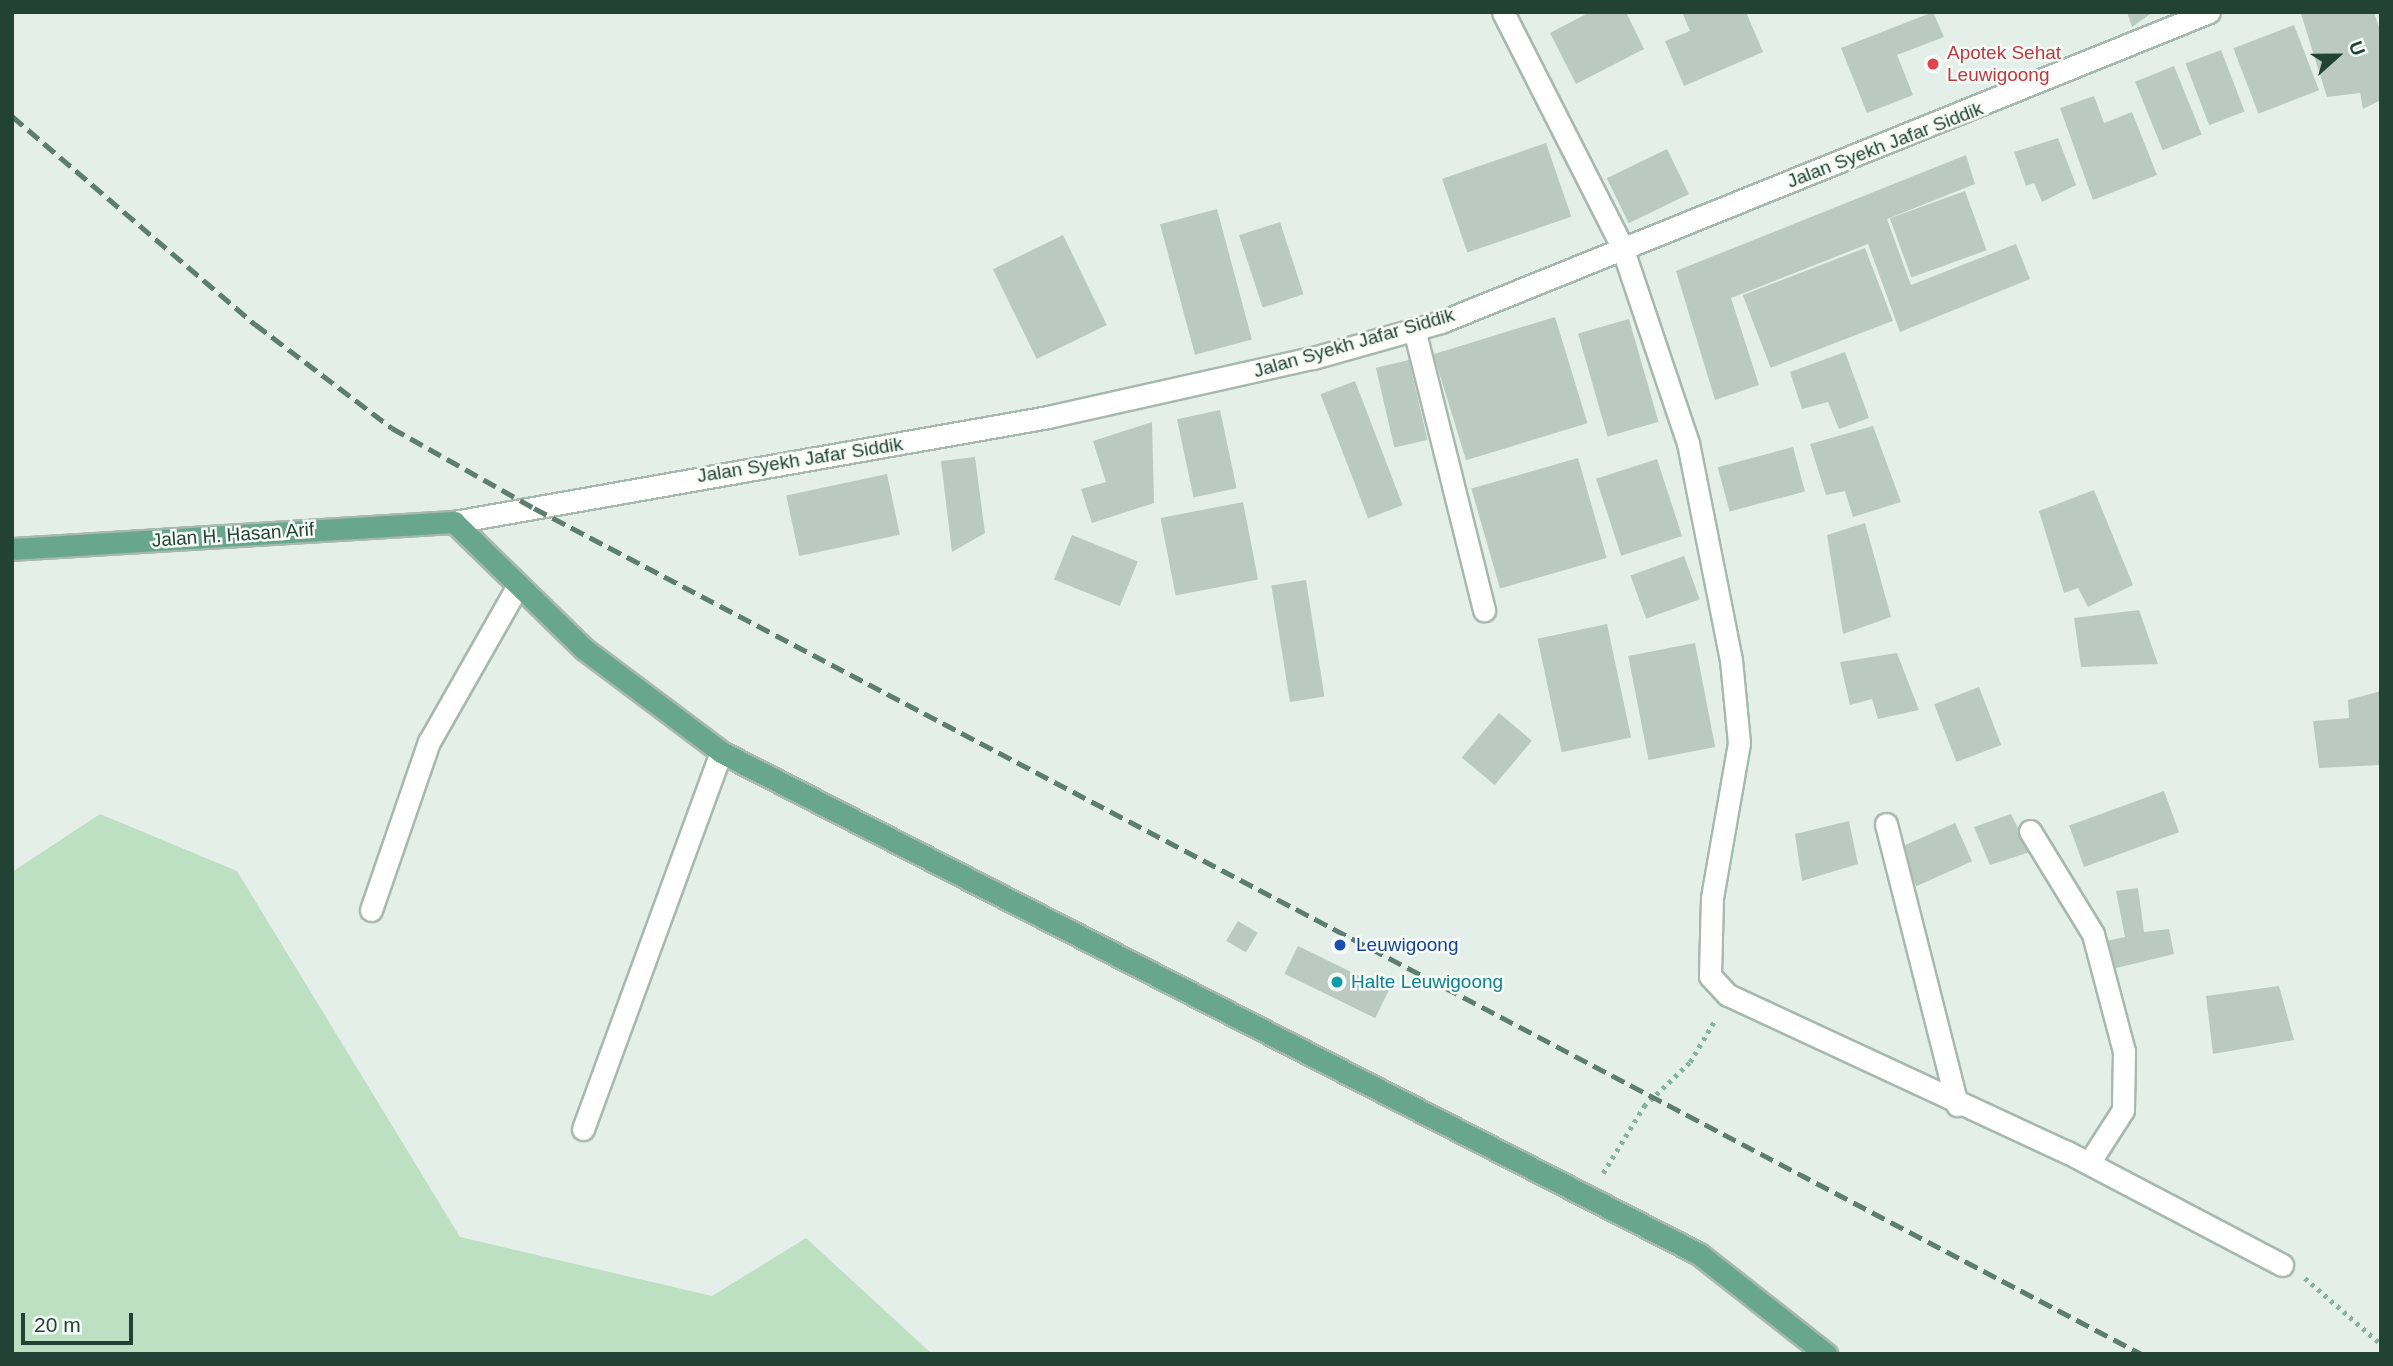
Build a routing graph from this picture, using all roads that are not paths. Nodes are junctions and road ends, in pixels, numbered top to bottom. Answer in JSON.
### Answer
{"nodes":[{"id":1,"x":1503,"y":12,"type":"edge"},
{"id":2,"x":2210,"y":12,"type":"edge"},
{"id":3,"x":1622,"y":247,"type":"junction"},
{"id":4,"x":1414,"y":329,"type":"junction"},
{"id":5,"x":454,"y":522,"type":"junction"},
{"id":6,"x":12,"y":549,"type":"edge"},
{"id":7,"x":517,"y":587,"type":"junction"},
{"id":8,"x":1484,"y":610,"type":"dead end"},
{"id":9,"x":721,"y":752,"type":"junction"},
{"id":10,"x":1886,"y":824,"type":"dead end"},
{"id":11,"x":2030,"y":831,"type":"dead end"},
{"id":12,"x":371,"y":910,"type":"dead end"},
{"id":13,"x":1956,"y":1105,"type":"junction"},
{"id":14,"x":583,"y":1129,"type":"dead end"},
{"id":15,"x":2089,"y":1163,"type":"junction"},
{"id":16,"x":2282,"y":1265,"type":"road end"},
{"id":17,"x":1826,"y":1354,"type":"edge"}],
"edges":[{"from":1,"to":3,"type":"street"},
{"from":2,"to":3,"type":"street","name":"Jalan Syekh Jafar Siddik"},
{"from":3,"to":4,"type":"street","name":"Jalan Syekh Jafar Siddik"},
{"from":3,"to":13,"type":"street"},
{"from":4,"to":5,"type":"street","name":"Jalan Syekh Jafar Siddik"},
{"from":4,"to":8,"type":"street"},
{"from":5,"to":6,"type":"main road","name":"Jalan H. Hasan Arif"},
{"from":5,"to":7,"type":"main road"},
{"from":7,"to":9,"type":"main road"},
{"from":7,"to":12,"type":"street"},
{"from":9,"to":14,"type":"street"},
{"from":9,"to":17,"type":"main road"},
{"from":10,"to":13,"type":"street"},
{"from":11,"to":15,"type":"street"},
{"from":13,"to":15,"type":"street"},
{"from":15,"to":16,"type":"street"}]}
